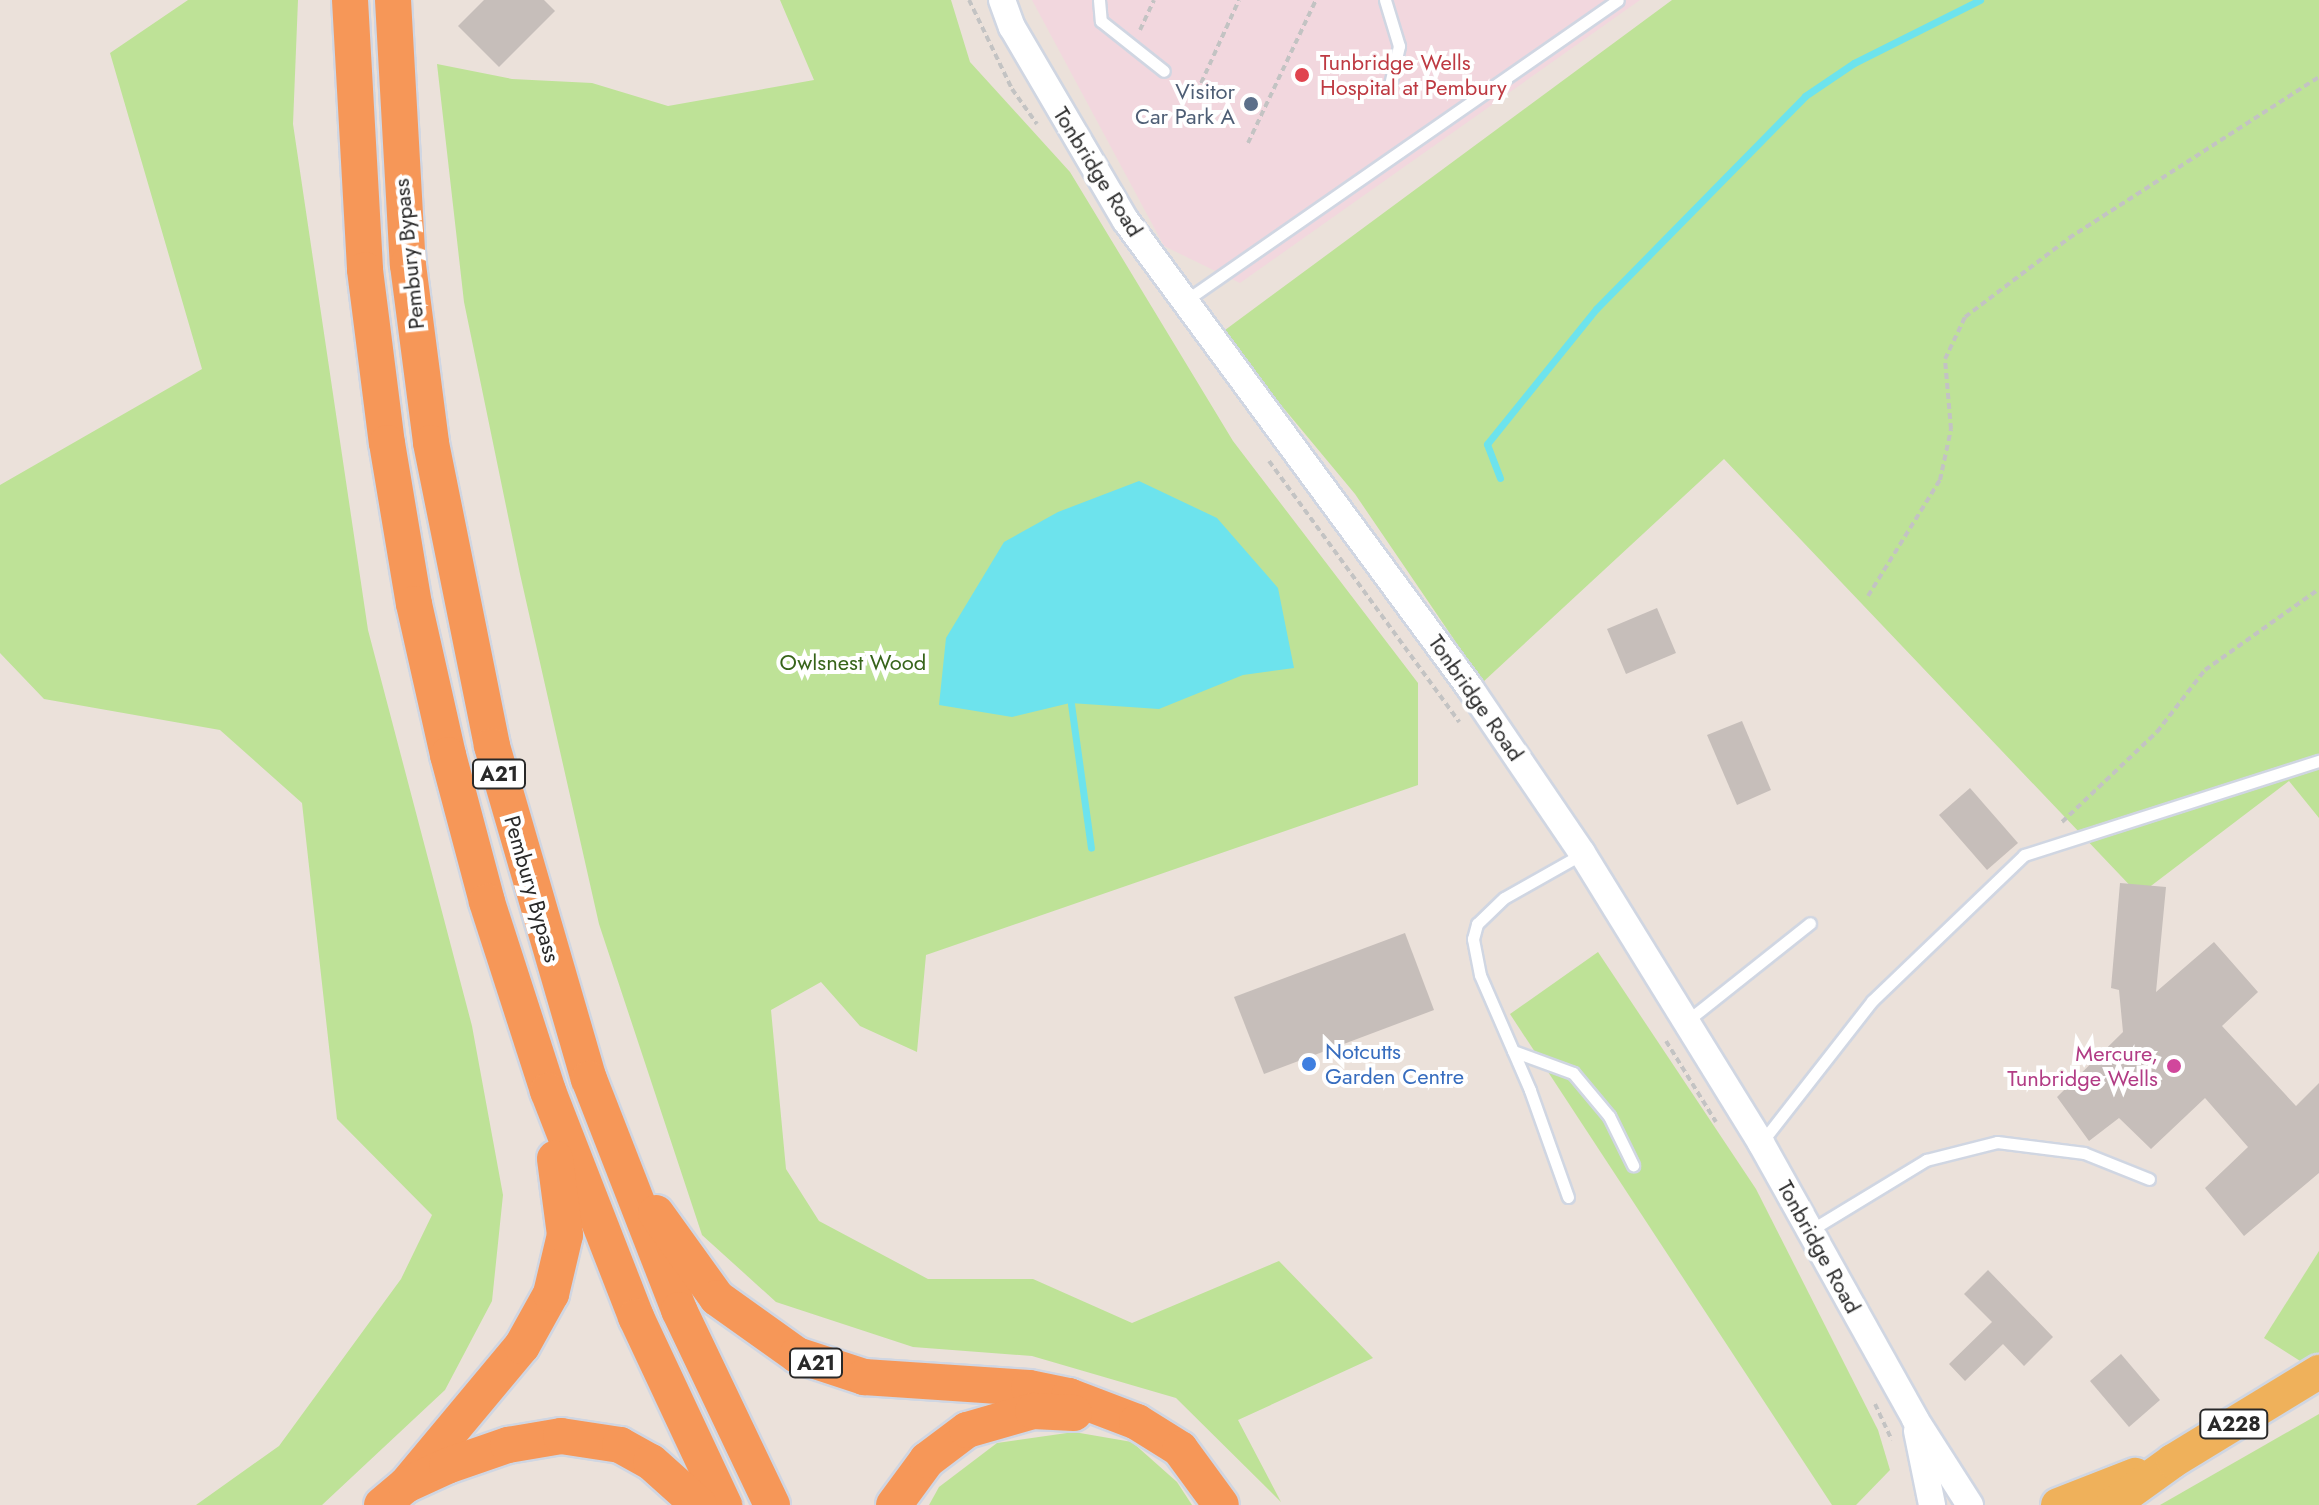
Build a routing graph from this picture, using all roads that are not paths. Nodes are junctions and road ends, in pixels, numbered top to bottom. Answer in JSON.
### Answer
{"nodes":[{"id":1,"x":350,"y":0,"type":"edge"},
{"id":2,"x":393,"y":0,"type":"edge"},
{"id":3,"x":1002,"y":0,"type":"edge"},
{"id":4,"x":1099,"y":0,"type":"edge"},
{"id":5,"x":1385,"y":0,"type":"edge"},
{"id":6,"x":1618,"y":0,"type":"edge"},
{"id":7,"x":1164,"y":71,"type":"dead end"},
{"id":8,"x":1389,"y":89,"type":"dead end"},
{"id":9,"x":1185,"y":301,"type":"junction"},
{"id":10,"x":2319,"y":761,"type":"edge"},
{"id":11,"x":1582,"y":853,"type":"junction"},
{"id":12,"x":1810,"y":923,"type":"dead end"},
{"id":13,"x":1687,"y":1021,"type":"junction"},
{"id":14,"x":1513,"y":1051,"type":"junction"},
{"id":15,"x":548,"y":1091,"type":"junction"},
{"id":16,"x":1761,"y":1143,"type":"junction"},
{"id":17,"x":618,"y":1155,"type":"junction"},
{"id":18,"x":1633,"y":1165,"type":"dead end"},
{"id":19,"x":2149,"y":1179,"type":"dead end"},
{"id":20,"x":1568,"y":1197,"type":"dead end"},
{"id":21,"x":1811,"y":1230,"type":"junction"},
{"id":22,"x":2319,"y":1372,"type":"edge"},
{"id":23,"x":1103,"y":1411,"type":"junction"},
{"id":24,"x":1915,"y":1419,"type":"junction"},
{"id":25,"x":2173,"y":1461,"type":"junction"},
{"id":26,"x":394,"y":1495,"type":"edge"},
{"id":27,"x":699,"y":1505,"type":"edge"},
{"id":28,"x":724,"y":1505,"type":"edge"},
{"id":29,"x":772,"y":1505,"type":"edge"},
{"id":30,"x":894,"y":1505,"type":"edge"},
{"id":31,"x":1221,"y":1505,"type":"edge"},
{"id":32,"x":1932,"y":1505,"type":"edge"},
{"id":33,"x":1970,"y":1505,"type":"edge"},
{"id":34,"x":2058,"y":1505,"type":"edge"},
{"id":35,"x":2112,"y":1505,"type":"edge"}],
"edges":[{"from":1,"to":15,"type":"highway","name":"Pembury Bypass","number":"A21"},
{"from":2,"to":17,"type":"highway","name":"Pembury Bypass","number":"A21"},
{"from":3,"to":9,"type":"street","name":"Tonbridge Road"},
{"from":4,"to":7,"type":"lane"},
{"from":5,"to":8,"type":"lane"},
{"from":6,"to":9,"type":"lane"},
{"from":9,"to":11,"type":"street","name":"Tonbridge Road"},
{"from":10,"to":16,"type":"lane"},
{"from":11,"to":13,"type":"street","name":"Tonbridge Road"},
{"from":11,"to":14,"type":"lane"},
{"from":12,"to":13,"type":"lane"},
{"from":13,"to":16,"type":"street","name":"Tonbridge Road"},
{"from":14,"to":18,"type":"lane"},
{"from":14,"to":20,"type":"lane"},
{"from":15,"to":26,"type":"highway","number":"A21"},
{"from":15,"to":28,"type":"highway","name":"Pembury Bypass","number":"A21"},
{"from":16,"to":21,"type":"street","name":"Tonbridge Road"},
{"from":17,"to":23,"type":"highway","number":"A21"},
{"from":17,"to":29,"type":"highway","name":"Pembury Bypass","number":"A21"},
{"from":19,"to":21,"type":"lane"},
{"from":21,"to":24,"type":"street","name":"Tonbridge Road"},
{"from":22,"to":25,"type":"main road","number":"A228"},
{"from":23,"to":30,"type":"highway","number":"A21"},
{"from":23,"to":31,"type":"highway","number":"A21"},
{"from":24,"to":32,"type":"street","name":"Tonbridge Road"},
{"from":24,"to":33,"type":"street","name":"Tonbridge Road"},
{"from":25,"to":34,"type":"main road","number":"A228"},
{"from":25,"to":35,"type":"main road","number":"A228"},
{"from":26,"to":27,"type":"highway","number":"A21"}]}
